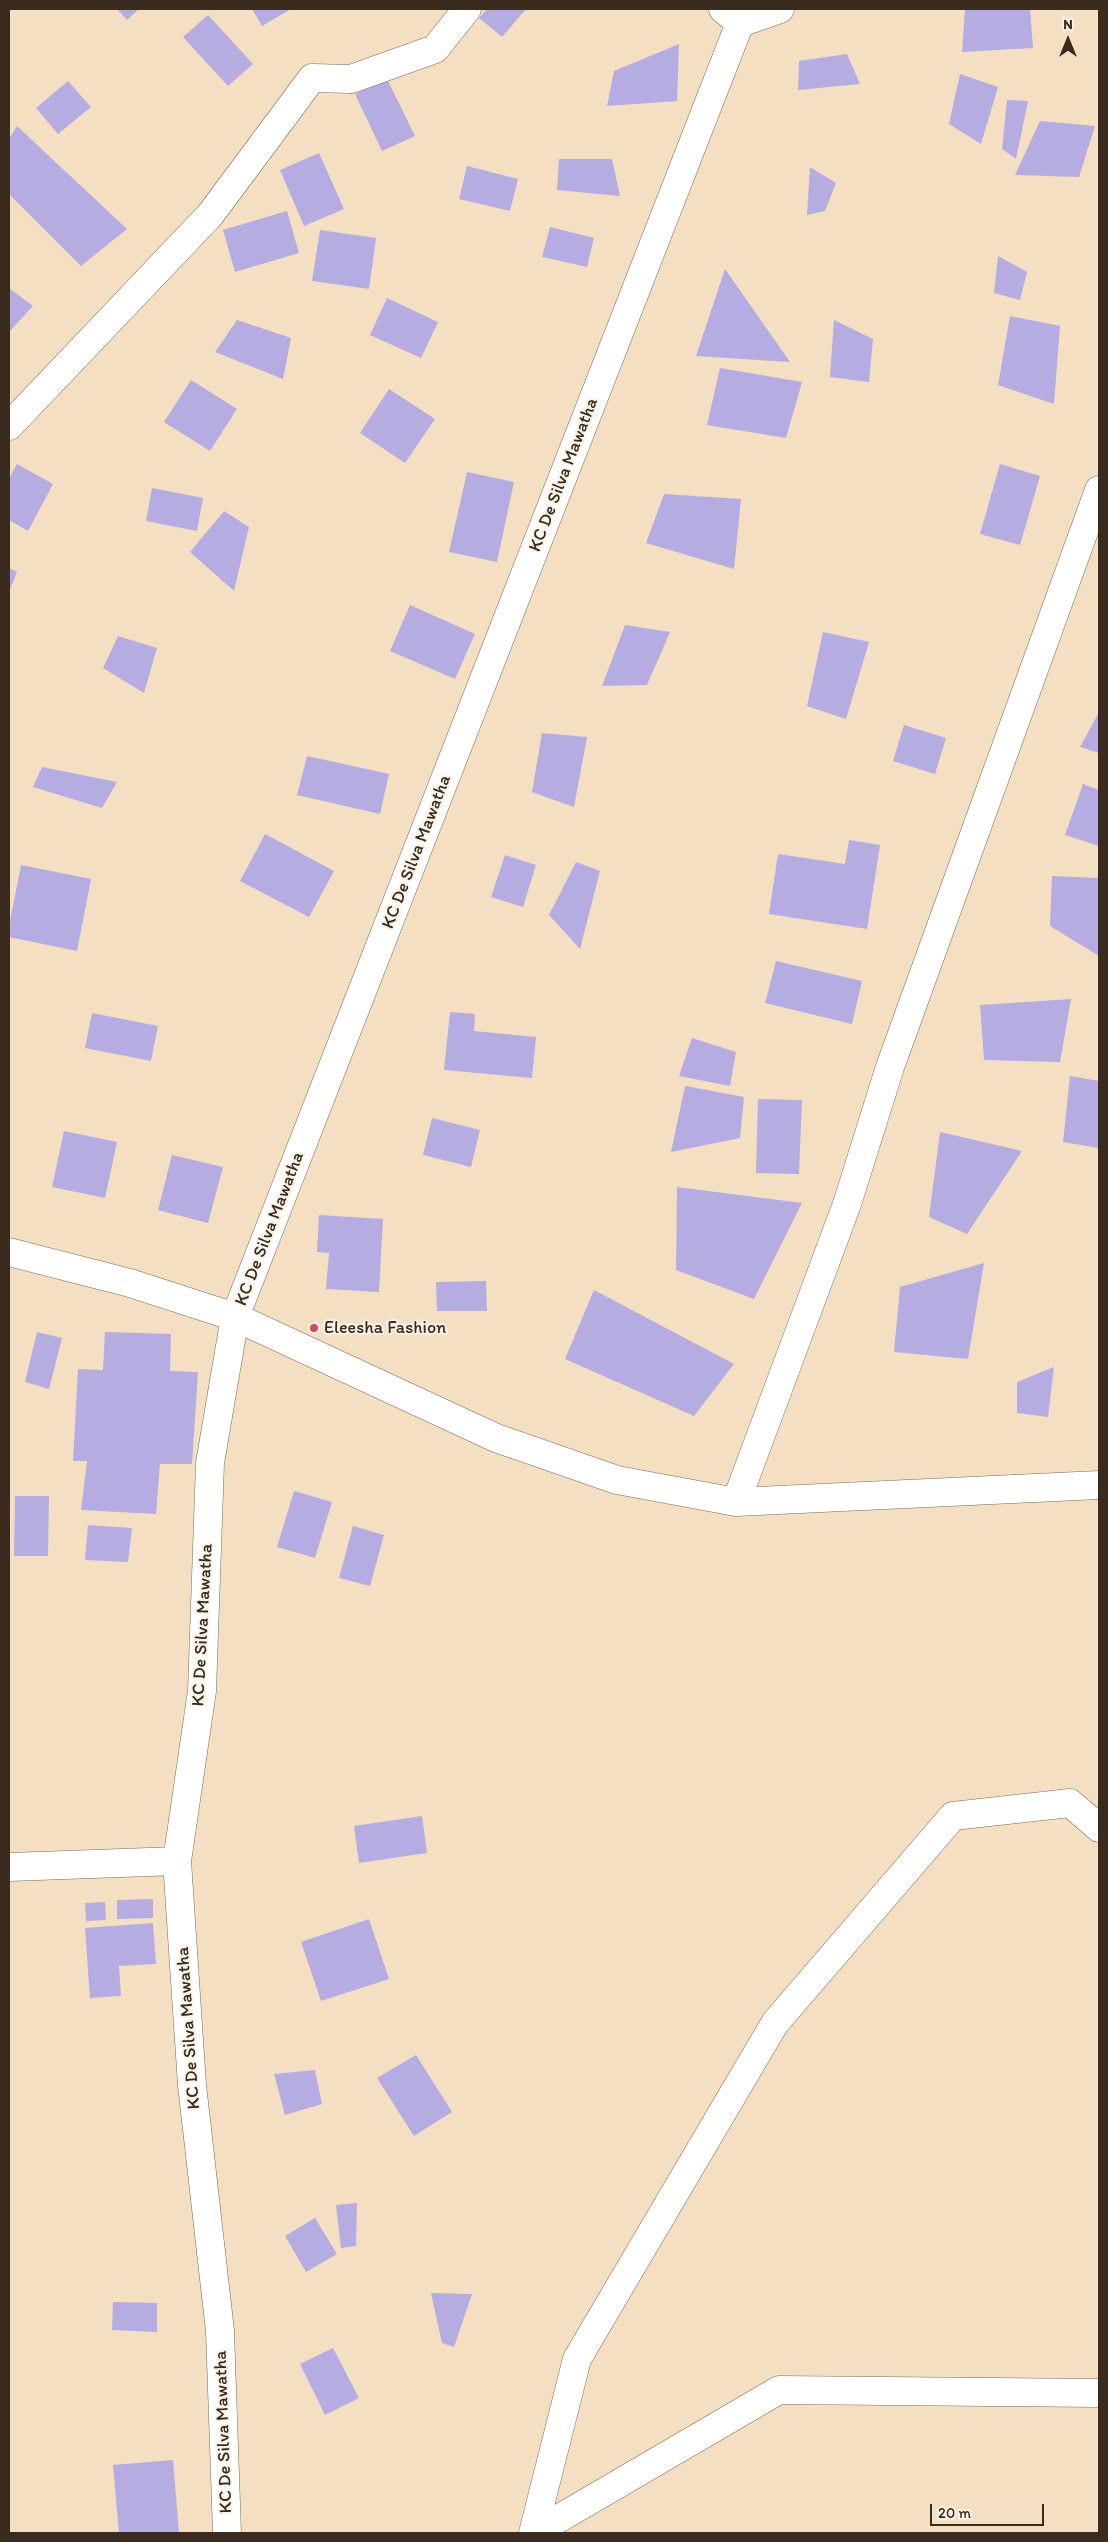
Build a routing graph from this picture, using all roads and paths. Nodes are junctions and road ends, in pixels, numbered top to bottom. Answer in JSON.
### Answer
{"nodes":[{"id":1,"x":467,"y":9,"type":"edge"},
{"id":2,"x":780,"y":9,"type":"edge"},
{"id":3,"x":731,"y":16,"type":"edge"},
{"id":4,"x":9,"y":426,"type":"edge"},
{"id":5,"x":1099,"y":490,"type":"edge"},
{"id":6,"x":9,"y":1252,"type":"edge"},
{"id":7,"x":235,"y":1317,"type":"junction"},
{"id":8,"x":1099,"y":1485,"type":"edge"},
{"id":9,"x":736,"y":1502,"type":"junction"},
{"id":10,"x":1099,"y":1828,"type":"edge"},
{"id":11,"x":177,"y":1861,"type":"junction"},
{"id":12,"x":9,"y":1867,"type":"edge"},
{"id":13,"x":1099,"y":2393,"type":"edge"},
{"id":14,"x":227,"y":2533,"type":"edge"},
{"id":15,"x":534,"y":2533,"type":"edge"}],
"edges":[{"from":1,"to":4,"type":"street"},
{"from":2,"to":3,"type":"street"},
{"from":3,"to":7,"type":"street","name":"KC De Silva Mawatha"},
{"from":5,"to":9,"type":"street"},
{"from":6,"to":7,"type":"street"},
{"from":7,"to":9,"type":"street"},
{"from":7,"to":11,"type":"street","name":"KC De Silva Mawatha"},
{"from":8,"to":9,"type":"street"},
{"from":10,"to":15,"type":"street"},
{"from":11,"to":12,"type":"street"},
{"from":11,"to":14,"type":"street","name":"KC De Silva Mawatha"},
{"from":13,"to":15,"type":"street"}]}
